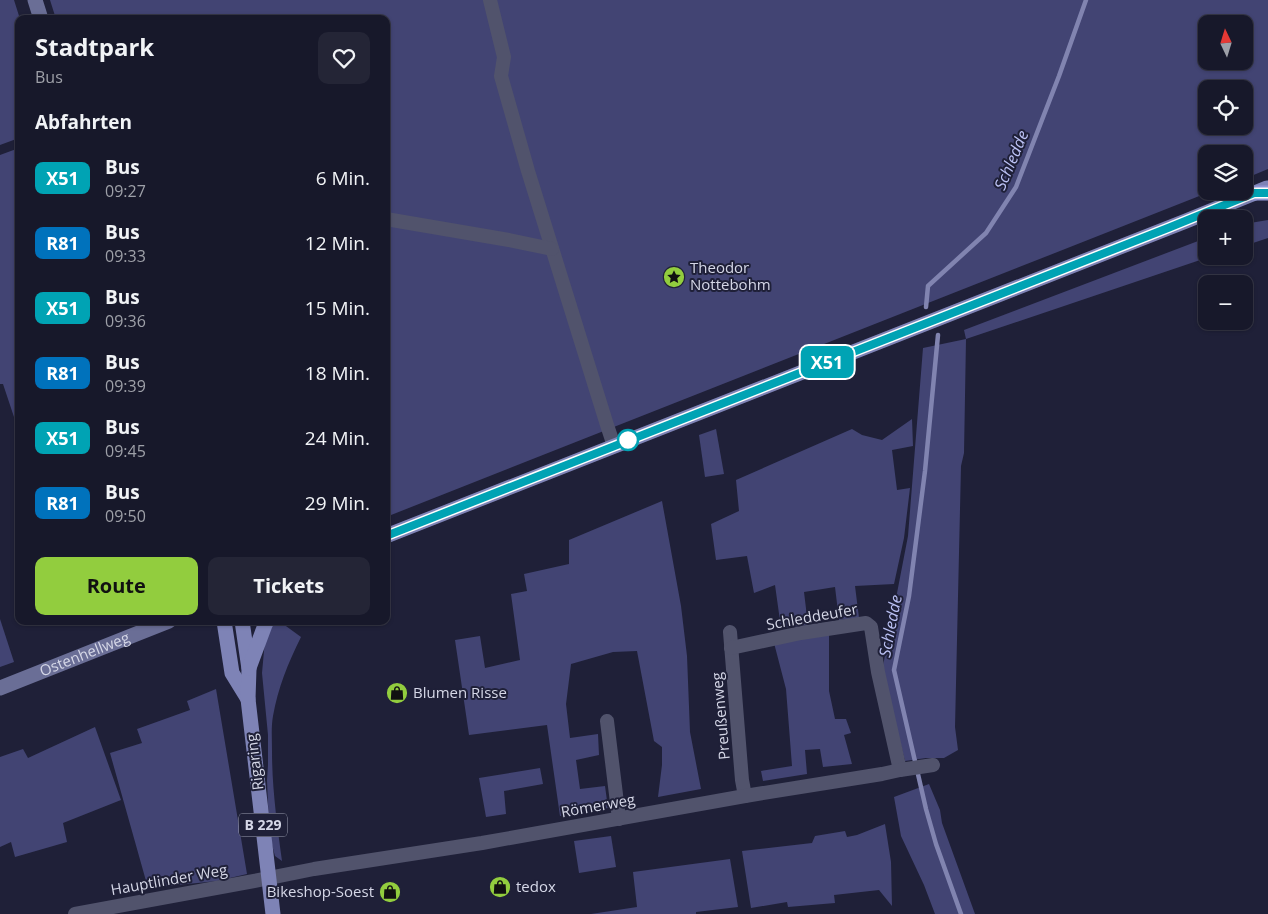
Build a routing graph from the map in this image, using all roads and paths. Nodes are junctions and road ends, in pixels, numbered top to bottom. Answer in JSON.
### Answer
{"nodes":[{"id":1,"x":35,"y":0,"type":"edge"},
{"id":2,"x":490,"y":0,"type":"edge"},
{"id":3,"x":40,"y":15,"type":"edge"},
{"id":4,"x":1263,"y":191,"type":"edge"},
{"id":5,"x":390,"y":220,"type":"edge"},
{"id":6,"x":552,"y":249,"type":"junction"},
{"id":7,"x":614,"y":446,"type":"junction"},
{"id":8,"x":390,"y":534,"type":"edge"},
{"id":9,"x":159,"y":625,"type":"edge"},
{"id":10,"x":225,"y":625,"type":"edge"},
{"id":11,"x":243,"y":625,"type":"edge"},
{"id":12,"x":265,"y":625,"type":"edge"},
{"id":13,"x":730,"y":632,"type":"dead end"},
{"id":14,"x":731,"y":648,"type":"junction"},
{"id":15,"x":249,"y":669,"type":"junction"},
{"id":16,"x":0,"y":688,"type":"edge"},
{"id":17,"x":248,"y":699,"type":"junction"},
{"id":18,"x":607,"y":721,"type":"dead end"},
{"id":19,"x":932,"y":765,"type":"dead end"},
{"id":20,"x":900,"y":770,"type":"junction"},
{"id":21,"x":745,"y":796,"type":"junction"},
{"id":22,"x":619,"y":819,"type":"junction"},
{"id":23,"x":269,"y":878,"type":"junction"},
{"id":24,"x":75,"y":914,"type":"edge"},
{"id":25,"x":273,"y":914,"type":"edge"}],
"edges":[{"from":1,"to":3,"type":"street"},
{"from":2,"to":6,"type":"street"},
{"from":4,"to":7,"type":"main road"},
{"from":5,"to":6,"type":"street"},
{"from":6,"to":7,"type":"street"},
{"from":7,"to":8,"type":"main road"},
{"from":9,"to":16,"type":"street","name":"Ostenhellweg"},
{"from":10,"to":17,"type":"main road","name":"Rigaring","number":"B 229"},
{"from":11,"to":15,"type":"main road","name":"Rigaring","number":"B 229"},
{"from":12,"to":15,"type":"main road"},
{"from":13,"to":14,"type":"street","name":"Preußenweg"},
{"from":14,"to":20,"type":"street","name":"Schleddeufer"},
{"from":14,"to":21,"type":"street","name":"Preußenweg"},
{"from":15,"to":17,"type":"main road","name":"Rigaring","number":"B 229"},
{"from":17,"to":23,"type":"main road","name":"Rigaring","number":"B 229"},
{"from":18,"to":22,"type":"street"},
{"from":19,"to":20,"type":"street","name":"Römerweg"},
{"from":20,"to":21,"type":"street","name":"Römerweg"},
{"from":21,"to":22,"type":"street","name":"Römerweg"},
{"from":22,"to":23,"type":"street","name":"Römerweg"},
{"from":23,"to":24,"type":"street","name":"Hauptlinder Weg"},
{"from":23,"to":25,"type":"main road","name":"Rigaring","number":"B 229"}]}
